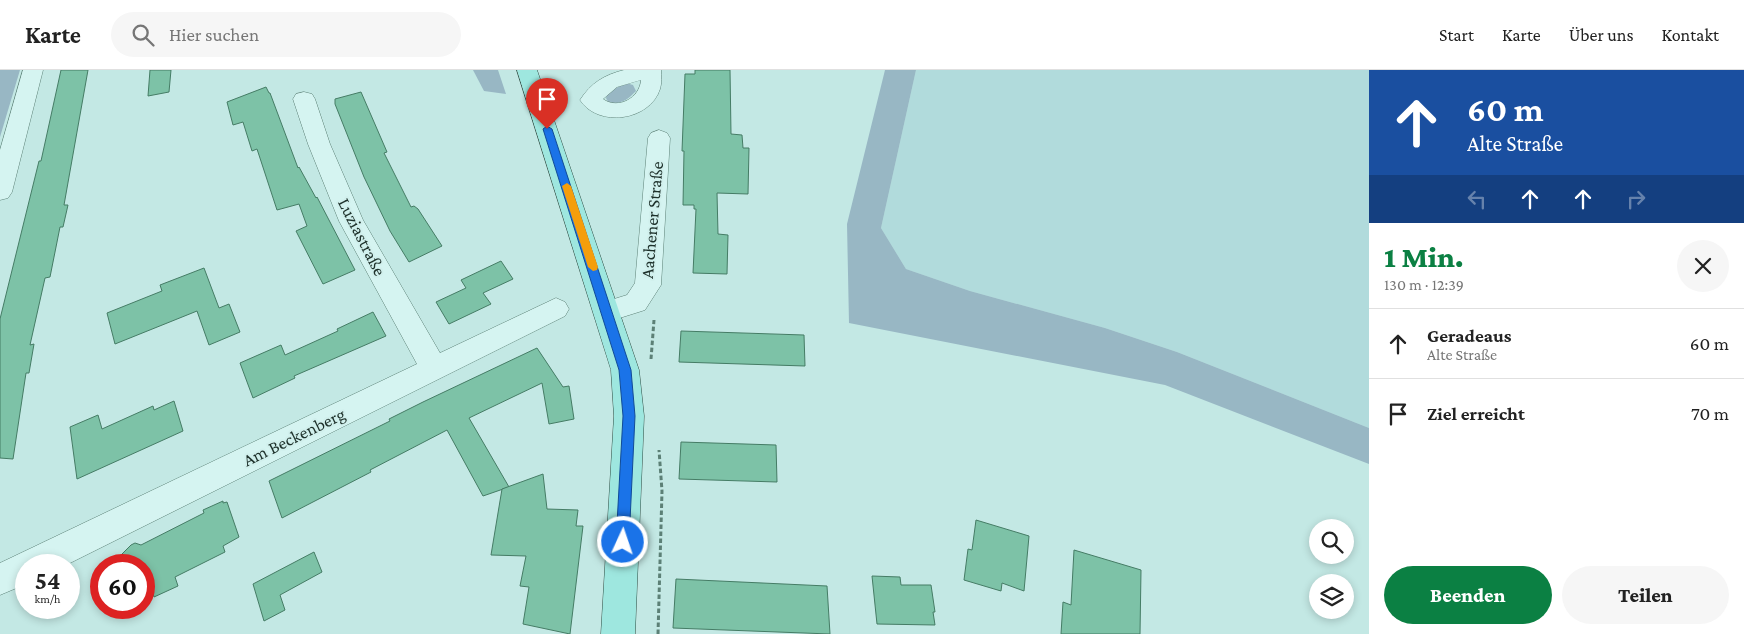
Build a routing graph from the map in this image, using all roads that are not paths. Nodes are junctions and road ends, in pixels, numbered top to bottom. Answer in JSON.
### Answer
{"nodes":[{"id":1,"x":33,"y":70,"type":"edge"},
{"id":2,"x":527,"y":70,"type":"edge"},
{"id":3,"x":304,"y":99,"type":"dead end"},
{"id":4,"x":659,"y":138,"type":"dead end"},
{"id":5,"x":0,"y":192,"type":"edge"},
{"id":6,"x":556,"y":309,"type":"dead end"},
{"id":7,"x":607,"y":311,"type":"junction"},
{"id":8,"x":434,"y":368,"type":"junction"},
{"id":9,"x":54,"y":554,"type":"edge"},
{"id":10,"x":15,"y":573,"type":"edge"},
{"id":11,"x":0,"y":579,"type":"edge"},
{"id":12,"x":618,"y":634,"type":"edge"}],
"edges":[{"from":1,"to":5,"type":"street"},
{"from":2,"to":7,"type":"main road"},
{"from":3,"to":8,"type":"street","name":"Luziastraße"},
{"from":4,"to":7,"type":"street","name":"Aachener Straße"},
{"from":6,"to":8,"type":"street","name":"Am Beckenberg"},
{"from":7,"to":12,"type":"main road"},
{"from":8,"to":9,"type":"street","name":"Am Beckenberg"},
{"from":10,"to":11,"type":"street"}]}
